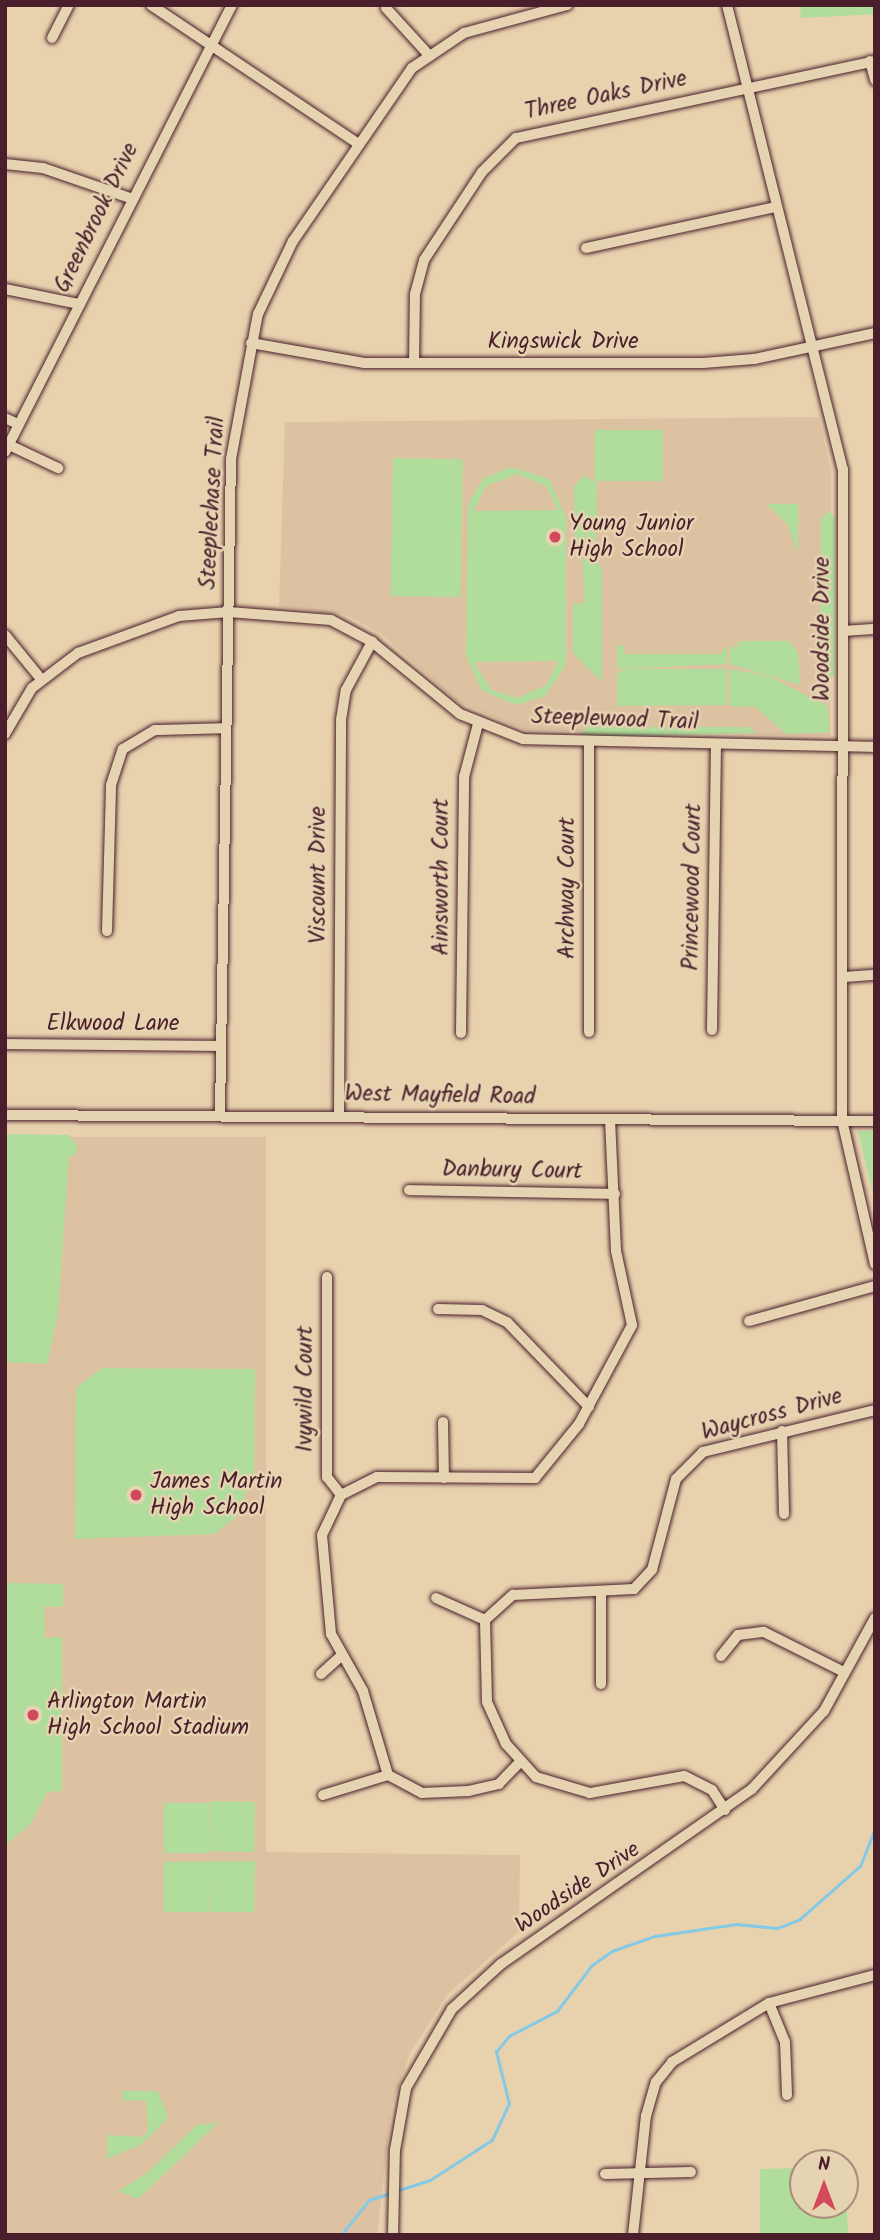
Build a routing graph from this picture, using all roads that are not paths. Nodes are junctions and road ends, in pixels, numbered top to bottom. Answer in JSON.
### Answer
{"nodes":[{"id":1,"x":69,"y":5,"type":"edge"},
{"id":2,"x":151,"y":5,"type":"edge"},
{"id":3,"x":232,"y":5,"type":"edge"},
{"id":4,"x":567,"y":5,"type":"edge"},
{"id":5,"x":727,"y":5,"type":"edge"},
{"id":6,"x":386,"y":8,"type":"dead end"},
{"id":7,"x":52,"y":38,"type":"dead end"},
{"id":8,"x":212,"y":45,"type":"junction"},
{"id":9,"x":428,"y":54,"type":"junction"},
{"id":10,"x":872,"y":61,"type":"edge"},
{"id":11,"x":875,"y":80,"type":"edge"},
{"id":12,"x":744,"y":88,"type":"junction"},
{"id":13,"x":359,"y":144,"type":"junction"},
{"id":14,"x":5,"y":164,"type":"edge"},
{"id":15,"x":130,"y":198,"type":"junction"},
{"id":16,"x":775,"y":207,"type":"junction"},
{"id":17,"x":586,"y":248,"type":"dead end"},
{"id":18,"x":5,"y":289,"type":"edge"},
{"id":19,"x":79,"y":304,"type":"junction"},
{"id":20,"x":875,"y":333,"type":"edge"},
{"id":21,"x":251,"y":343,"type":"junction"},
{"id":22,"x":814,"y":345,"type":"junction"},
{"id":23,"x":414,"y":363,"type":"junction"},
{"id":24,"x":5,"y":418,"type":"edge"},
{"id":25,"x":18,"y":424,"type":"junction"},
{"id":26,"x":6,"y":447,"type":"edge"},
{"id":27,"x":58,"y":468,"type":"dead end"},
{"id":28,"x":229,"y":612,"type":"junction"},
{"id":29,"x":875,"y":629,"type":"edge"},
{"id":30,"x":845,"y":631,"type":"junction"},
{"id":31,"x":5,"y":635,"type":"edge"},
{"id":32,"x":372,"y":642,"type":"junction"},
{"id":33,"x":41,"y":679,"type":"junction"},
{"id":34,"x":478,"y":724,"type":"junction"},
{"id":35,"x":226,"y":728,"type":"junction"},
{"id":36,"x":5,"y":734,"type":"edge"},
{"id":37,"x":716,"y":744,"type":"junction"},
{"id":38,"x":589,"y":745,"type":"junction"},
{"id":39,"x":844,"y":746,"type":"junction"},
{"id":40,"x":875,"y":747,"type":"edge"},
{"id":41,"x":107,"y":931,"type":"dead end"},
{"id":42,"x":875,"y":975,"type":"edge"},
{"id":43,"x":844,"y":977,"type":"junction"},
{"id":44,"x":712,"y":1030,"type":"dead end"},
{"id":45,"x":461,"y":1032,"type":"dead end"},
{"id":46,"x":589,"y":1032,"type":"dead end"},
{"id":47,"x":5,"y":1044,"type":"edge"},
{"id":48,"x":221,"y":1046,"type":"junction"},
{"id":49,"x":220,"y":1114,"type":"junction"},
{"id":50,"x":5,"y":1115,"type":"edge"},
{"id":51,"x":338,"y":1116,"type":"junction"},
{"id":52,"x":610,"y":1119,"type":"junction"},
{"id":53,"x":842,"y":1120,"type":"junction"},
{"id":54,"x":875,"y":1121,"type":"edge"},
{"id":55,"x":409,"y":1190,"type":"dead end"},
{"id":56,"x":615,"y":1194,"type":"junction"},
{"id":57,"x":875,"y":1264,"type":"edge"},
{"id":58,"x":327,"y":1277,"type":"dead end"},
{"id":59,"x":875,"y":1286,"type":"edge"},
{"id":60,"x":438,"y":1309,"type":"dead end"},
{"id":61,"x":749,"y":1321,"type":"dead end"},
{"id":62,"x":589,"y":1407,"type":"junction"},
{"id":63,"x":875,"y":1410,"type":"edge"},
{"id":64,"x":443,"y":1422,"type":"dead end"},
{"id":65,"x":782,"y":1431,"type":"junction"},
{"id":66,"x":444,"y":1478,"type":"junction"},
{"id":67,"x":341,"y":1495,"type":"junction"},
{"id":68,"x":784,"y":1514,"type":"dead end"},
{"id":69,"x":601,"y":1595,"type":"junction"},
{"id":70,"x":436,"y":1598,"type":"dead end"},
{"id":71,"x":875,"y":1618,"type":"edge"},
{"id":72,"x":485,"y":1620,"type":"junction"},
{"id":73,"x":342,"y":1656,"type":"junction"},
{"id":74,"x":721,"y":1656,"type":"dead end"},
{"id":75,"x":844,"y":1672,"type":"junction"},
{"id":76,"x":321,"y":1674,"type":"dead end"},
{"id":77,"x":601,"y":1684,"type":"dead end"},
{"id":78,"x":519,"y":1763,"type":"junction"},
{"id":79,"x":388,"y":1775,"type":"junction"},
{"id":80,"x":323,"y":1795,"type":"dead end"},
{"id":81,"x":725,"y":1810,"type":"junction"},
{"id":82,"x":875,"y":1975,"type":"edge"},
{"id":83,"x":769,"y":2003,"type":"junction"},
{"id":84,"x":787,"y":2095,"type":"dead end"},
{"id":85,"x":639,"y":2172,"type":"junction"},
{"id":86,"x":691,"y":2172,"type":"dead end"},
{"id":87,"x":605,"y":2174,"type":"dead end"},
{"id":88,"x":393,"y":2235,"type":"edge"},
{"id":89,"x":633,"y":2235,"type":"edge"}],
"edges":[{"from":1,"to":7,"type":"street"},
{"from":2,"to":8,"type":"street"},
{"from":3,"to":8,"type":"street","name":"Greenbrook Drive"},
{"from":4,"to":9,"type":"street","name":"Steeplechase Trail"},
{"from":5,"to":12,"type":"street","name":"Woodside Drive"},
{"from":6,"to":9,"type":"street"},
{"from":8,"to":13,"type":"street"},
{"from":8,"to":15,"type":"street","name":"Greenbrook Drive"},
{"from":9,"to":13,"type":"street","name":"Steeplechase Trail"},
{"from":10,"to":11,"type":"street"},
{"from":10,"to":12,"type":"street","name":"Three Oaks Drive"},
{"from":12,"to":16,"type":"street","name":"Woodside Drive"},
{"from":12,"to":23,"type":"street","name":"Three Oaks Drive"},
{"from":13,"to":21,"type":"street","name":"Steeplechase Trail"},
{"from":14,"to":15,"type":"street"},
{"from":15,"to":19,"type":"street","name":"Greenbrook Drive"},
{"from":16,"to":17,"type":"street"},
{"from":16,"to":22,"type":"street","name":"Woodside Drive"},
{"from":18,"to":19,"type":"street"},
{"from":19,"to":25,"type":"street","name":"Greenbrook Drive"},
{"from":20,"to":22,"type":"street","name":"Kingswick Drive"},
{"from":21,"to":23,"type":"street","name":"Kingswick Drive"},
{"from":21,"to":28,"type":"street","name":"Steeplechase Trail"},
{"from":22,"to":23,"type":"street","name":"Kingswick Drive"},
{"from":22,"to":30,"type":"street","name":"Woodside Drive"},
{"from":24,"to":25,"type":"street"},
{"from":25,"to":26,"type":"street","name":"Greenbrook Drive"},
{"from":26,"to":27,"type":"street"},
{"from":28,"to":32,"type":"street","name":"Steeplewood Trail"},
{"from":28,"to":33,"type":"street","name":"Steeplewood Trail"},
{"from":28,"to":35,"type":"street","name":"Steeplechase Trail"},
{"from":29,"to":30,"type":"street"},
{"from":30,"to":39,"type":"street","name":"Woodside Drive"},
{"from":31,"to":33,"type":"street"},
{"from":32,"to":34,"type":"street","name":"Steeplewood Trail"},
{"from":32,"to":51,"type":"street","name":"Viscount Drive"},
{"from":33,"to":36,"type":"street","name":"Steeplewood Trail"},
{"from":34,"to":38,"type":"street","name":"Steeplewood Trail"},
{"from":34,"to":45,"type":"street","name":"Ainsworth Court"},
{"from":35,"to":41,"type":"street"},
{"from":35,"to":48,"type":"street","name":"Steeplechase Trail"},
{"from":37,"to":38,"type":"street","name":"Steeplewood Trail"},
{"from":37,"to":39,"type":"street","name":"Steeplewood Trail"},
{"from":37,"to":44,"type":"street","name":"Princewood Court"},
{"from":38,"to":46,"type":"street","name":"Archway Court"},
{"from":39,"to":40,"type":"street","name":"Steeplewood Trail"},
{"from":39,"to":43,"type":"street","name":"Woodside Drive"},
{"from":42,"to":43,"type":"street"},
{"from":43,"to":53,"type":"street","name":"Woodside Drive"},
{"from":47,"to":48,"type":"street","name":"Elkwood Lane"},
{"from":48,"to":49,"type":"street","name":"Steeplechase Trail"},
{"from":49,"to":50,"type":"street","name":"West Mayfield Road"},
{"from":49,"to":51,"type":"street","name":"West Mayfield Road"},
{"from":51,"to":52,"type":"street","name":"West Mayfield Road"},
{"from":52,"to":53,"type":"street","name":"West Mayfield Road"},
{"from":52,"to":56,"type":"street"},
{"from":53,"to":54,"type":"street","name":"West Mayfield Road"},
{"from":53,"to":57,"type":"street","name":"Woodside Drive"},
{"from":55,"to":56,"type":"street","name":"Danbury Court"},
{"from":56,"to":62,"type":"street"},
{"from":58,"to":67,"type":"street","name":"Ivywild Court"},
{"from":59,"to":61,"type":"street"},
{"from":60,"to":62,"type":"street"},
{"from":62,"to":66,"type":"street"},
{"from":63,"to":65,"type":"street","name":"Waycross Drive"},
{"from":64,"to":66,"type":"street"},
{"from":65,"to":68,"type":"street"},
{"from":65,"to":69,"type":"street","name":"Waycross Drive"},
{"from":66,"to":67,"type":"street"},
{"from":67,"to":73,"type":"street"},
{"from":69,"to":72,"type":"street","name":"Waycross Drive"},
{"from":69,"to":77,"type":"street"},
{"from":70,"to":72,"type":"street"},
{"from":71,"to":75,"type":"street","name":"Woodside Drive"},
{"from":72,"to":78,"type":"street"},
{"from":73,"to":76,"type":"street"},
{"from":73,"to":79,"type":"street"},
{"from":74,"to":75,"type":"street"},
{"from":75,"to":81,"type":"street","name":"Woodside Drive"},
{"from":78,"to":79,"type":"street"},
{"from":78,"to":81,"type":"street"},
{"from":79,"to":80,"type":"street"},
{"from":81,"to":88,"type":"street","name":"Woodside Drive"},
{"from":82,"to":83,"type":"street"},
{"from":83,"to":84,"type":"street"},
{"from":83,"to":85,"type":"street"},
{"from":85,"to":86,"type":"street"},
{"from":85,"to":87,"type":"street"},
{"from":85,"to":89,"type":"street"}]}
